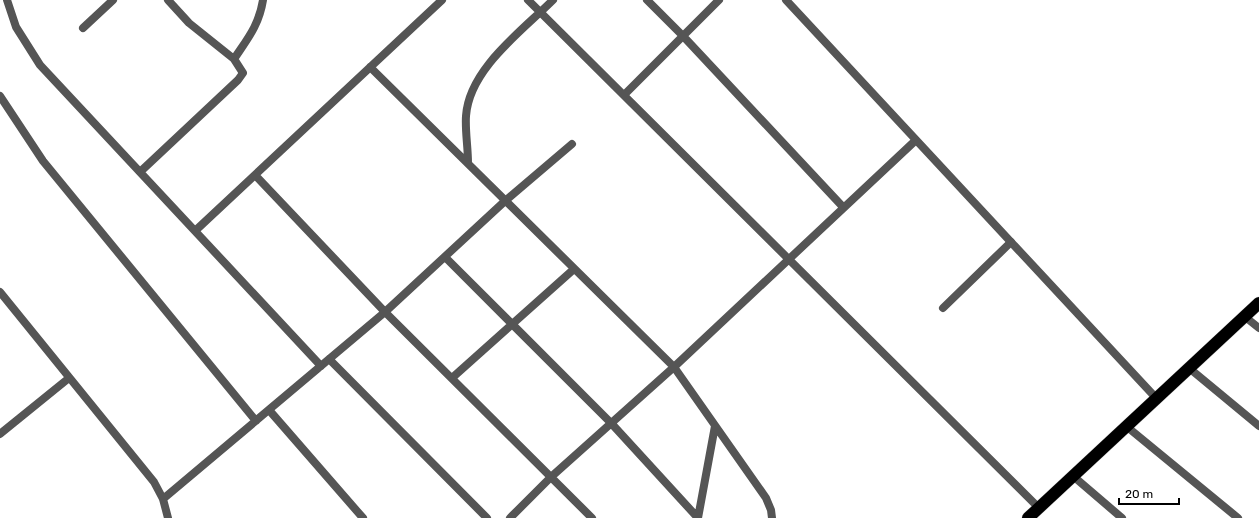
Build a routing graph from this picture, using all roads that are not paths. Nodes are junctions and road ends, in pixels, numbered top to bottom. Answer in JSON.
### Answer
{"nodes":[{"id":1,"x":7,"y":0,"type":"edge"},
{"id":2,"x":113,"y":0,"type":"edge"},
{"id":3,"x":168,"y":0,"type":"edge"},
{"id":4,"x":263,"y":0,"type":"edge"},
{"id":5,"x":442,"y":0,"type":"edge"},
{"id":6,"x":528,"y":0,"type":"edge"},
{"id":7,"x":553,"y":0,"type":"edge"},
{"id":8,"x":646,"y":0,"type":"edge"},
{"id":9,"x":719,"y":0,"type":"edge"},
{"id":10,"x":786,"y":0,"type":"edge"},
{"id":11,"x":540,"y":12,"type":"junction"},
{"id":12,"x":83,"y":28,"type":"dead end"},
{"id":13,"x":682,"y":36,"type":"junction"},
{"id":14,"x":234,"y":59,"type":"junction"},
{"id":15,"x":370,"y":67,"type":"junction"},
{"id":16,"x":624,"y":95,"type":"junction"},
{"id":17,"x":0,"y":96,"type":"edge"},
{"id":18,"x":916,"y":140,"type":"junction"},
{"id":19,"x":572,"y":144,"type":"dead end"},
{"id":20,"x":468,"y":162,"type":"junction"},
{"id":21,"x":140,"y":172,"type":"junction"},
{"id":22,"x":255,"y":175,"type":"junction"},
{"id":23,"x":505,"y":202,"type":"junction"},
{"id":24,"x":843,"y":208,"type":"junction"},
{"id":25,"x":195,"y":231,"type":"junction"},
{"id":26,"x":1011,"y":242,"type":"junction"},
{"id":27,"x":445,"y":257,"type":"junction"},
{"id":28,"x":789,"y":258,"type":"junction"},
{"id":29,"x":574,"y":269,"type":"junction"},
{"id":30,"x":0,"y":292,"type":"edge"},
{"id":31,"x":1259,"y":303,"type":"edge"},
{"id":32,"x":944,"y":308,"type":"dead end"},
{"id":33,"x":385,"y":312,"type":"junction"},
{"id":34,"x":1244,"y":316,"type":"junction"},
{"id":35,"x":512,"y":324,"type":"junction"},
{"id":36,"x":1259,"y":328,"type":"edge"},
{"id":37,"x":329,"y":360,"type":"junction"},
{"id":38,"x":321,"y":366,"type":"junction"},
{"id":39,"x":674,"y":368,"type":"junction"},
{"id":40,"x":1189,"y":368,"type":"junction"},
{"id":41,"x":69,"y":378,"type":"junction"},
{"id":42,"x":452,"y":378,"type":"junction"},
{"id":43,"x":1157,"y":399,"type":"junction"},
{"id":44,"x":269,"y":410,"type":"junction"},
{"id":45,"x":256,"y":421,"type":"junction"},
{"id":46,"x":611,"y":423,"type":"junction"},
{"id":47,"x":715,"y":426,"type":"junction"},
{"id":48,"x":1126,"y":426,"type":"junction"},
{"id":49,"x":1259,"y":426,"type":"edge"},
{"id":50,"x":0,"y":434,"type":"edge"},
{"id":51,"x":1073,"y":476,"type":"junction"},
{"id":52,"x":551,"y":477,"type":"junction"},
{"id":53,"x":162,"y":499,"type":"junction"},
{"id":54,"x":1039,"y":508,"type":"junction"},
{"id":55,"x":168,"y":518,"type":"edge"},
{"id":56,"x":363,"y":518,"type":"edge"},
{"id":57,"x":487,"y":518,"type":"edge"},
{"id":58,"x":510,"y":518,"type":"edge"},
{"id":59,"x":592,"y":518,"type":"edge"},
{"id":60,"x":698,"y":518,"type":"edge"},
{"id":61,"x":772,"y":518,"type":"edge"},
{"id":62,"x":1028,"y":518,"type":"edge"},
{"id":63,"x":1122,"y":518,"type":"edge"},
{"id":64,"x":1238,"y":518,"type":"edge"}],
"edges":[{"from":1,"to":21,"type":"street"},
{"from":2,"to":12,"type":"street"},
{"from":3,"to":14,"type":"street"},
{"from":4,"to":14,"type":"street"},
{"from":5,"to":15,"type":"street"},
{"from":6,"to":11,"type":"street"},
{"from":7,"to":11,"type":"street"},
{"from":8,"to":13,"type":"street"},
{"from":9,"to":13,"type":"street"},
{"from":10,"to":18,"type":"street"},
{"from":11,"to":16,"type":"street"},
{"from":11,"to":20,"type":"street"},
{"from":13,"to":16,"type":"street"},
{"from":13,"to":24,"type":"street"},
{"from":14,"to":21,"type":"street"},
{"from":15,"to":20,"type":"street"},
{"from":15,"to":22,"type":"street"},
{"from":16,"to":28,"type":"street"},
{"from":17,"to":45,"type":"street"},
{"from":18,"to":24,"type":"street"},
{"from":18,"to":26,"type":"street"},
{"from":19,"to":23,"type":"street"},
{"from":20,"to":23,"type":"street"},
{"from":21,"to":25,"type":"street"},
{"from":22,"to":25,"type":"street"},
{"from":22,"to":33,"type":"street"},
{"from":23,"to":27,"type":"street"},
{"from":23,"to":29,"type":"street"},
{"from":24,"to":28,"type":"street"},
{"from":25,"to":38,"type":"street"},
{"from":26,"to":32,"type":"street"},
{"from":26,"to":43,"type":"street"},
{"from":27,"to":33,"type":"street"},
{"from":27,"to":35,"type":"street"},
{"from":28,"to":39,"type":"street"},
{"from":28,"to":54,"type":"street"},
{"from":29,"to":35,"type":"street"},
{"from":29,"to":39,"type":"street"},
{"from":30,"to":41,"type":"street"},
{"from":31,"to":34,"type":"highway"},
{"from":33,"to":37,"type":"street"},
{"from":33,"to":42,"type":"street"},
{"from":34,"to":36,"type":"street"},
{"from":34,"to":40,"type":"highway"},
{"from":35,"to":42,"type":"street"},
{"from":35,"to":46,"type":"street"},
{"from":37,"to":38,"type":"street"},
{"from":37,"to":57,"type":"street"},
{"from":38,"to":44,"type":"street"},
{"from":39,"to":46,"type":"street"},
{"from":39,"to":47,"type":"street"},
{"from":40,"to":43,"type":"highway"},
{"from":40,"to":49,"type":"street"},
{"from":41,"to":50,"type":"street"},
{"from":41,"to":53,"type":"street"},
{"from":42,"to":52,"type":"street"},
{"from":43,"to":48,"type":"highway"},
{"from":44,"to":45,"type":"street"},
{"from":44,"to":56,"type":"street"},
{"from":45,"to":53,"type":"street"},
{"from":46,"to":52,"type":"street"},
{"from":46,"to":60,"type":"street"},
{"from":47,"to":60,"type":"street"},
{"from":47,"to":61,"type":"street"},
{"from":48,"to":51,"type":"highway"},
{"from":48,"to":64,"type":"street"},
{"from":51,"to":54,"type":"highway"},
{"from":51,"to":63,"type":"street"},
{"from":52,"to":58,"type":"street"},
{"from":52,"to":59,"type":"street"},
{"from":53,"to":55,"type":"street"},
{"from":54,"to":62,"type":"highway"}]}
